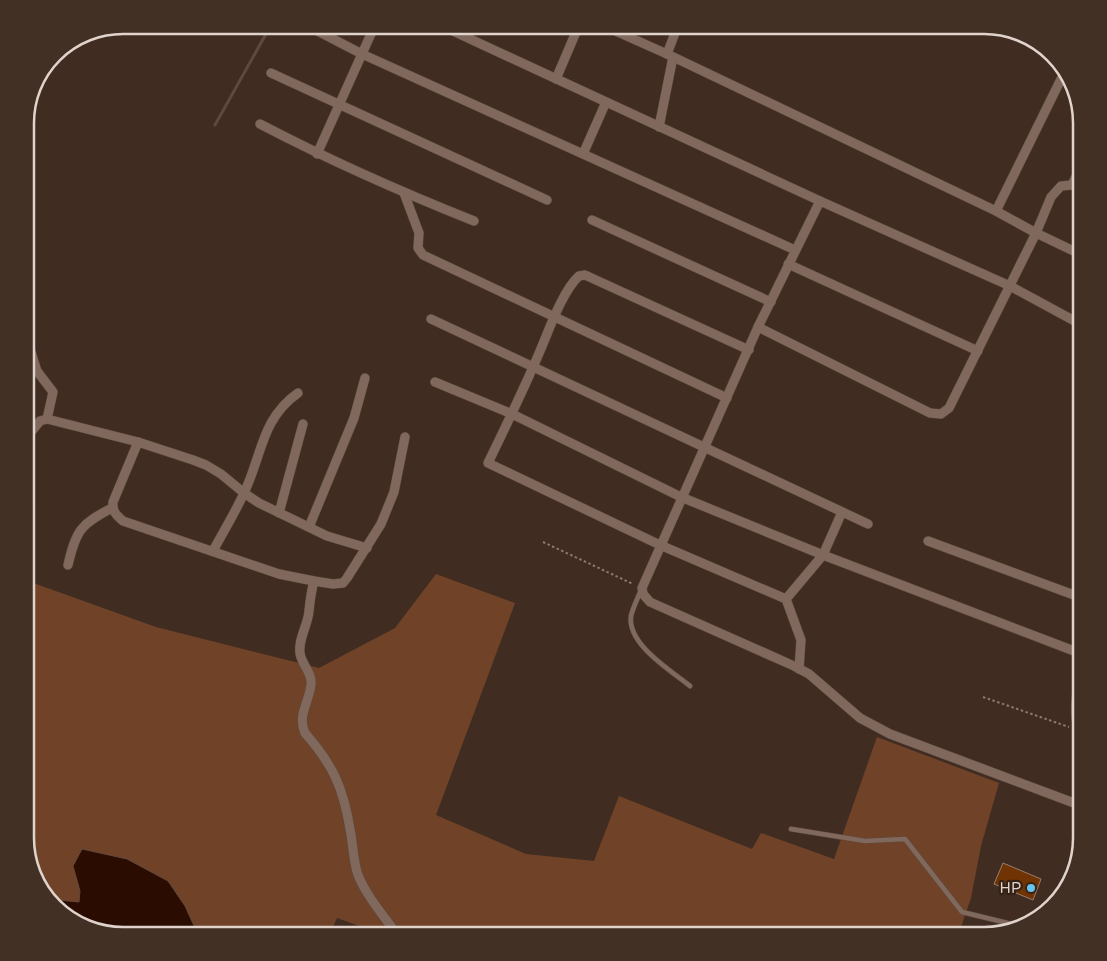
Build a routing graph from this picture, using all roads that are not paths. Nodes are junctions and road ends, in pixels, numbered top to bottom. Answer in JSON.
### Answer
{"nodes":[{"id":1,"x":323,"y":34,"type":"edge"},
{"id":2,"x":371,"y":34,"type":"edge"},
{"id":3,"x":459,"y":34,"type":"edge"},
{"id":4,"x":575,"y":34,"type":"edge"},
{"id":5,"x":622,"y":34,"type":"edge"},
{"id":6,"x":676,"y":34,"type":"edge"},
{"id":7,"x":362,"y":54,"type":"junction"},
{"id":8,"x":670,"y":55,"type":"junction"},
{"id":9,"x":271,"y":73,"type":"dead end"},
{"id":10,"x":1061,"y":78,"type":"edge"},
{"id":11,"x":556,"y":79,"type":"junction"},
{"id":12,"x":606,"y":102,"type":"junction"},
{"id":13,"x":339,"y":106,"type":"junction"},
{"id":14,"x":260,"y":124,"type":"dead end"},
{"id":15,"x":659,"y":127,"type":"junction"},
{"id":16,"x":317,"y":154,"type":"junction"},
{"id":17,"x":583,"y":154,"type":"junction"},
{"id":18,"x":1072,"y":185,"type":"edge"},
{"id":19,"x":404,"y":193,"type":"junction"},
{"id":20,"x":547,"y":200,"type":"dead end"},
{"id":21,"x":820,"y":201,"type":"junction"},
{"id":22,"x":996,"y":211,"type":"junction"},
{"id":23,"x":474,"y":220,"type":"dead end"},
{"id":24,"x":592,"y":220,"type":"dead end"},
{"id":25,"x":1036,"y":233,"type":"junction"},
{"id":26,"x":795,"y":250,"type":"junction"},
{"id":27,"x":1073,"y":252,"type":"edge"},
{"id":28,"x":788,"y":264,"type":"junction"},
{"id":29,"x":1010,"y":286,"type":"junction"},
{"id":30,"x":771,"y":302,"type":"junction"},
{"id":31,"x":555,"y":318,"type":"junction"},
{"id":32,"x":431,"y":319,"type":"dead end"},
{"id":33,"x":1073,"y":320,"type":"edge"},
{"id":34,"x":758,"y":327,"type":"junction"},
{"id":35,"x":749,"y":350,"type":"junction"},
{"id":36,"x":978,"y":351,"type":"junction"},
{"id":37,"x":34,"y":362,"type":"edge"},
{"id":38,"x":533,"y":366,"type":"junction"},
{"id":39,"x":366,"y":378,"type":"dead end"},
{"id":40,"x":435,"y":382,"type":"dead end"},
{"id":41,"x":298,"y":393,"type":"dead end"},
{"id":42,"x":727,"y":398,"type":"junction"},
{"id":43,"x":512,"y":414,"type":"junction"},
{"id":44,"x":47,"y":419,"type":"junction"},
{"id":45,"x":303,"y":424,"type":"dead end"},
{"id":46,"x":34,"y":428,"type":"edge"},
{"id":47,"x":405,"y":438,"type":"dead end"},
{"id":48,"x":138,"y":442,"type":"junction"},
{"id":49,"x":704,"y":448,"type":"junction"},
{"id":50,"x":244,"y":493,"type":"junction"},
{"id":51,"x":681,"y":497,"type":"junction"},
{"id":52,"x":112,"y":508,"type":"junction"},
{"id":53,"x":842,"y":512,"type":"junction"},
{"id":54,"x":279,"y":513,"type":"junction"},
{"id":55,"x":868,"y":524,"type":"dead end"},
{"id":56,"x":309,"y":527,"type":"junction"},
{"id":57,"x":928,"y":541,"type":"dead end"},
{"id":58,"x":660,"y":545,"type":"junction"},
{"id":59,"x":367,"y":548,"type":"junction"},
{"id":60,"x":213,"y":551,"type":"junction"},
{"id":61,"x":823,"y":555,"type":"junction"},
{"id":62,"x":68,"y":565,"type":"dead end"},
{"id":63,"x":314,"y":581,"type":"junction"},
{"id":64,"x":642,"y":588,"type":"junction"},
{"id":65,"x":1073,"y":595,"type":"edge"},
{"id":66,"x":786,"y":599,"type":"junction"},
{"id":67,"x":1073,"y":650,"type":"edge"},
{"id":68,"x":799,"y":669,"type":"junction"},
{"id":69,"x":690,"y":686,"type":"dead end"},
{"id":70,"x":1073,"y":803,"type":"edge"},
{"id":71,"x":791,"y":829,"type":"dead end"},
{"id":72,"x":1009,"y":923,"type":"edge"},
{"id":73,"x":391,"y":927,"type":"edge"}],
"edges":[{"from":1,"to":7,"type":"street"},
{"from":2,"to":7,"type":"street"},
{"from":3,"to":11,"type":"street"},
{"from":4,"to":11,"type":"street"},
{"from":5,"to":8,"type":"street"},
{"from":6,"to":8,"type":"street"},
{"from":7,"to":13,"type":"street"},
{"from":7,"to":17,"type":"street"},
{"from":8,"to":15,"type":"street"},
{"from":8,"to":22,"type":"street"},
{"from":9,"to":13,"type":"street"},
{"from":10,"to":22,"type":"street"},
{"from":11,"to":12,"type":"street"},
{"from":12,"to":15,"type":"street"},
{"from":12,"to":17,"type":"street"},
{"from":13,"to":16,"type":"street"},
{"from":13,"to":20,"type":"street"},
{"from":14,"to":16,"type":"street"},
{"from":15,"to":21,"type":"street"},
{"from":16,"to":19,"type":"street"},
{"from":17,"to":26,"type":"street"},
{"from":18,"to":25,"type":"street"},
{"from":19,"to":23,"type":"street"},
{"from":19,"to":31,"type":"street"},
{"from":21,"to":26,"type":"street"},
{"from":21,"to":29,"type":"street"},
{"from":22,"to":25,"type":"street"},
{"from":24,"to":30,"type":"street"},
{"from":25,"to":27,"type":"street"},
{"from":25,"to":29,"type":"street"},
{"from":26,"to":28,"type":"street"},
{"from":28,"to":30,"type":"street"},
{"from":28,"to":36,"type":"street"},
{"from":29,"to":33,"type":"street"},
{"from":29,"to":36,"type":"street"},
{"from":30,"to":34,"type":"street"},
{"from":31,"to":35,"type":"street"},
{"from":31,"to":38,"type":"street"},
{"from":31,"to":42,"type":"street"},
{"from":32,"to":38,"type":"street"},
{"from":34,"to":35,"type":"street"},
{"from":34,"to":36,"type":"street"},
{"from":35,"to":42,"type":"street"},
{"from":37,"to":44,"type":"street"},
{"from":38,"to":43,"type":"street"},
{"from":38,"to":49,"type":"street"},
{"from":39,"to":56,"type":"street"},
{"from":40,"to":43,"type":"street"},
{"from":41,"to":50,"type":"street"},
{"from":42,"to":49,"type":"street"},
{"from":43,"to":51,"type":"street"},
{"from":43,"to":58,"type":"street"},
{"from":44,"to":46,"type":"street"},
{"from":44,"to":48,"type":"street"},
{"from":45,"to":54,"type":"street"},
{"from":47,"to":59,"type":"street"},
{"from":48,"to":50,"type":"street"},
{"from":48,"to":52,"type":"street"},
{"from":49,"to":51,"type":"street"},
{"from":49,"to":53,"type":"street"},
{"from":50,"to":54,"type":"street"},
{"from":50,"to":60,"type":"street"},
{"from":51,"to":58,"type":"street"},
{"from":51,"to":61,"type":"street"},
{"from":52,"to":60,"type":"street"},
{"from":52,"to":62,"type":"street"},
{"from":53,"to":55,"type":"street"},
{"from":53,"to":61,"type":"street"},
{"from":54,"to":56,"type":"street"},
{"from":56,"to":59,"type":"street"},
{"from":57,"to":65,"type":"street"},
{"from":58,"to":64,"type":"street"},
{"from":58,"to":66,"type":"street"},
{"from":59,"to":63,"type":"street"},
{"from":60,"to":63,"type":"street"},
{"from":61,"to":66,"type":"street"},
{"from":61,"to":67,"type":"street"},
{"from":63,"to":73,"type":"street"},
{"from":64,"to":68,"type":"street"},
{"from":64,"to":69,"type":"lane"},
{"from":66,"to":68,"type":"street"},
{"from":68,"to":70,"type":"street"},
{"from":71,"to":72,"type":"lane"}]}
